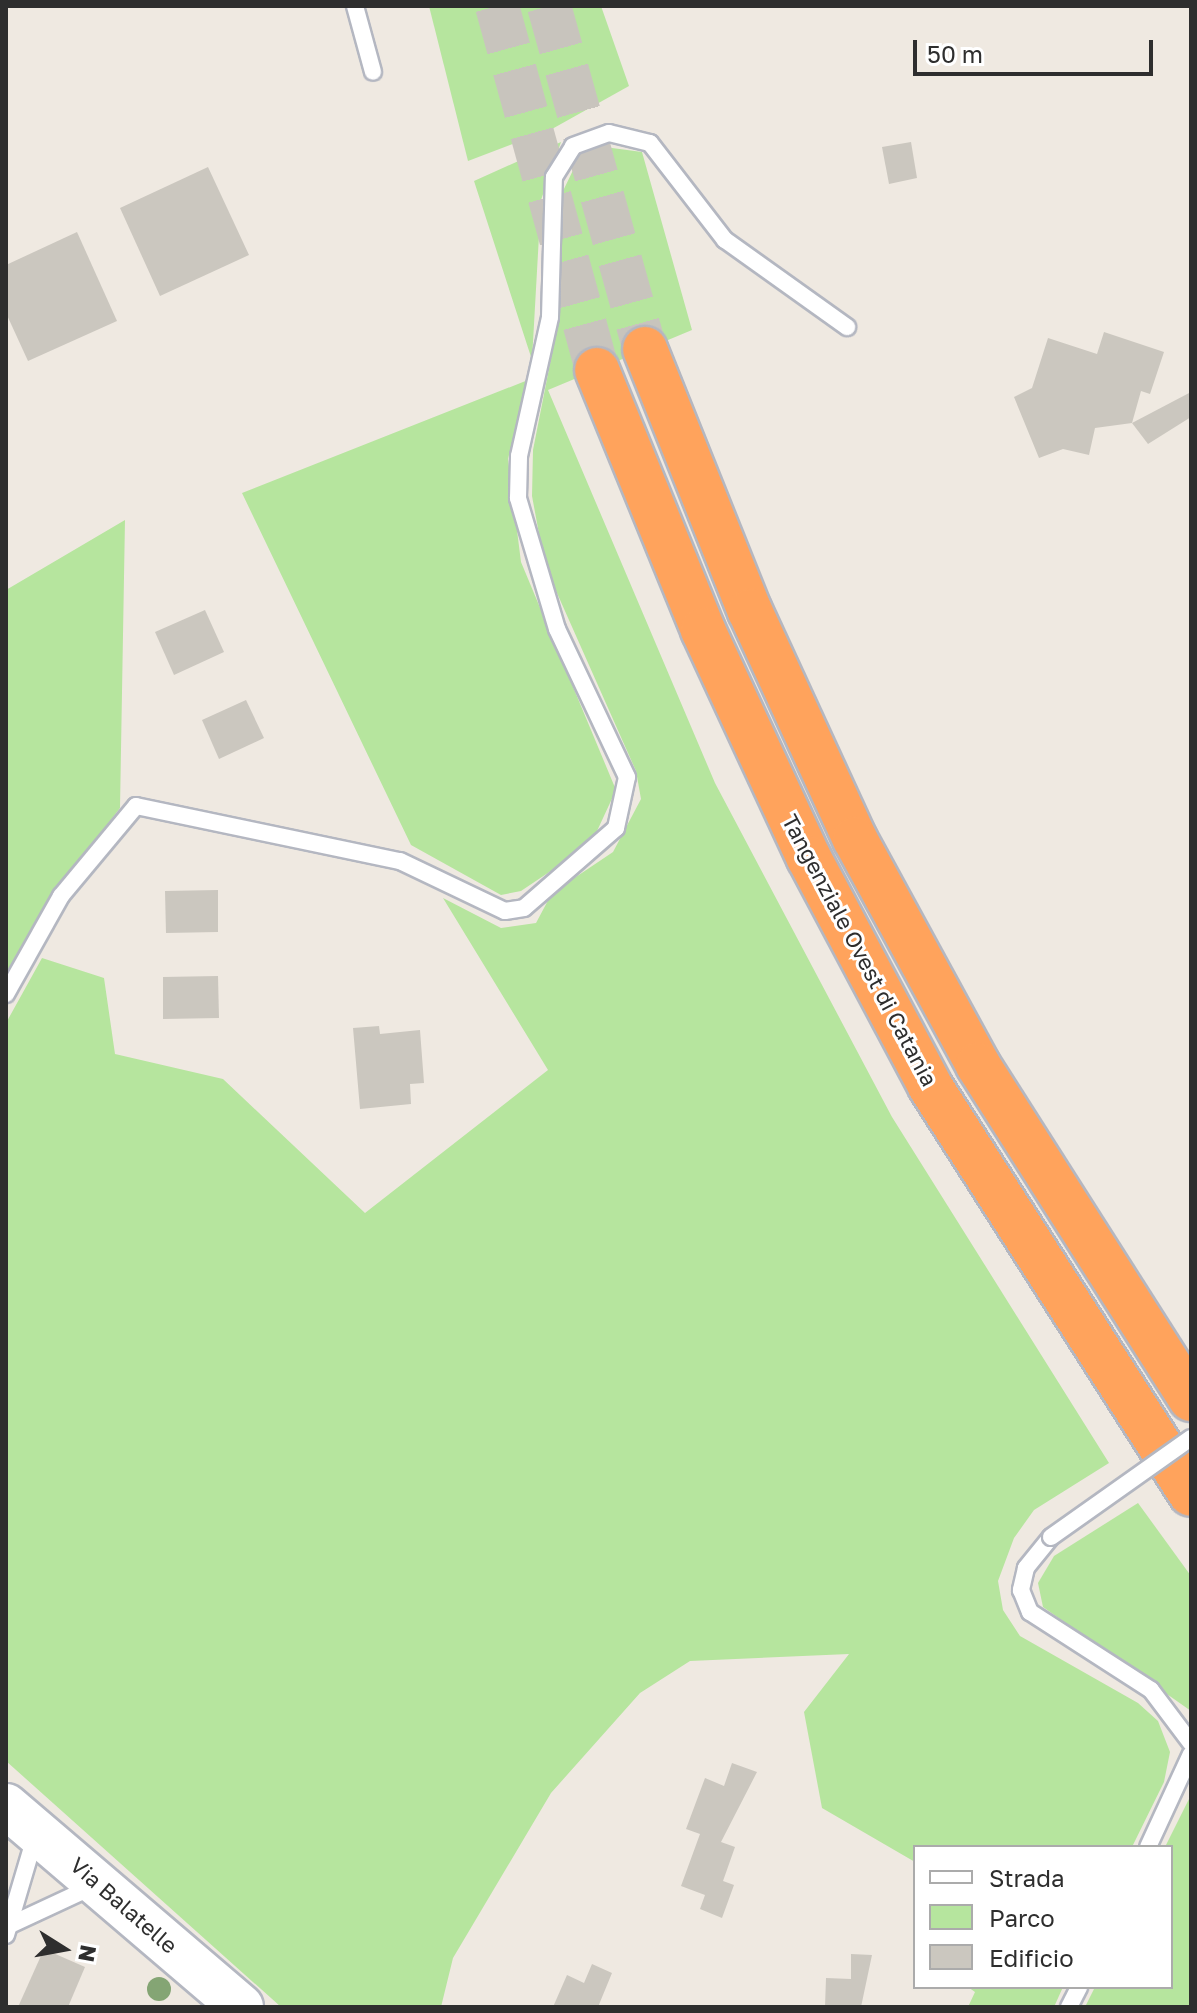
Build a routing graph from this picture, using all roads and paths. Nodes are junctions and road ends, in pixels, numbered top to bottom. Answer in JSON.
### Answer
{"nodes":[{"id":1,"x":355,"y":6,"type":"edge"},
{"id":2,"x":373,"y":72,"type":"dead end"},
{"id":3,"x":847,"y":327,"type":"dead end"},
{"id":4,"x":645,"y":349,"type":"tunnel mouth"},
{"id":5,"x":597,"y":370,"type":"tunnel mouth"},
{"id":6,"x":6,"y":994,"type":"edge"},
{"id":7,"x":1191,"y":1399,"type":"edge"},
{"id":8,"x":1191,"y":1438,"type":"edge"},
{"id":9,"x":1191,"y":1494,"type":"edge"},
{"id":10,"x":1191,"y":1743,"type":"edge"},
{"id":11,"x":1191,"y":1754,"type":"edge"},
{"id":12,"x":21,"y":1819,"type":"edge"},
{"id":13,"x":1149,"y":1845,"type":"edge"},
{"id":14,"x":101,"y":1884,"type":"junction"},
{"id":15,"x":8,"y":1930,"type":"edge"},
{"id":16,"x":1078,"y":1989,"type":"edge"},
{"id":17,"x":241,"y":2007,"type":"edge"},
{"id":18,"x":1069,"y":2007,"type":"edge"}],
"edges":[{"from":1,"to":2,"type":"lane"},
{"from":3,"to":6,"type":"lane"},
{"from":4,"to":7,"type":"highway"},
{"from":5,"to":9,"type":"highway","name":"Tangenziale Ovest di Catania"},
{"from":8,"to":10,"type":"lane","bridge":true},
{"from":11,"to":13,"type":"lane"},
{"from":12,"to":14,"type":"main road","name":"Via Balatelle"},
{"from":12,"to":15,"type":"lane"},
{"from":14,"to":15,"type":"lane"},
{"from":14,"to":17,"type":"main road","name":"Via Balatelle"},
{"from":16,"to":18,"type":"lane"}]}
